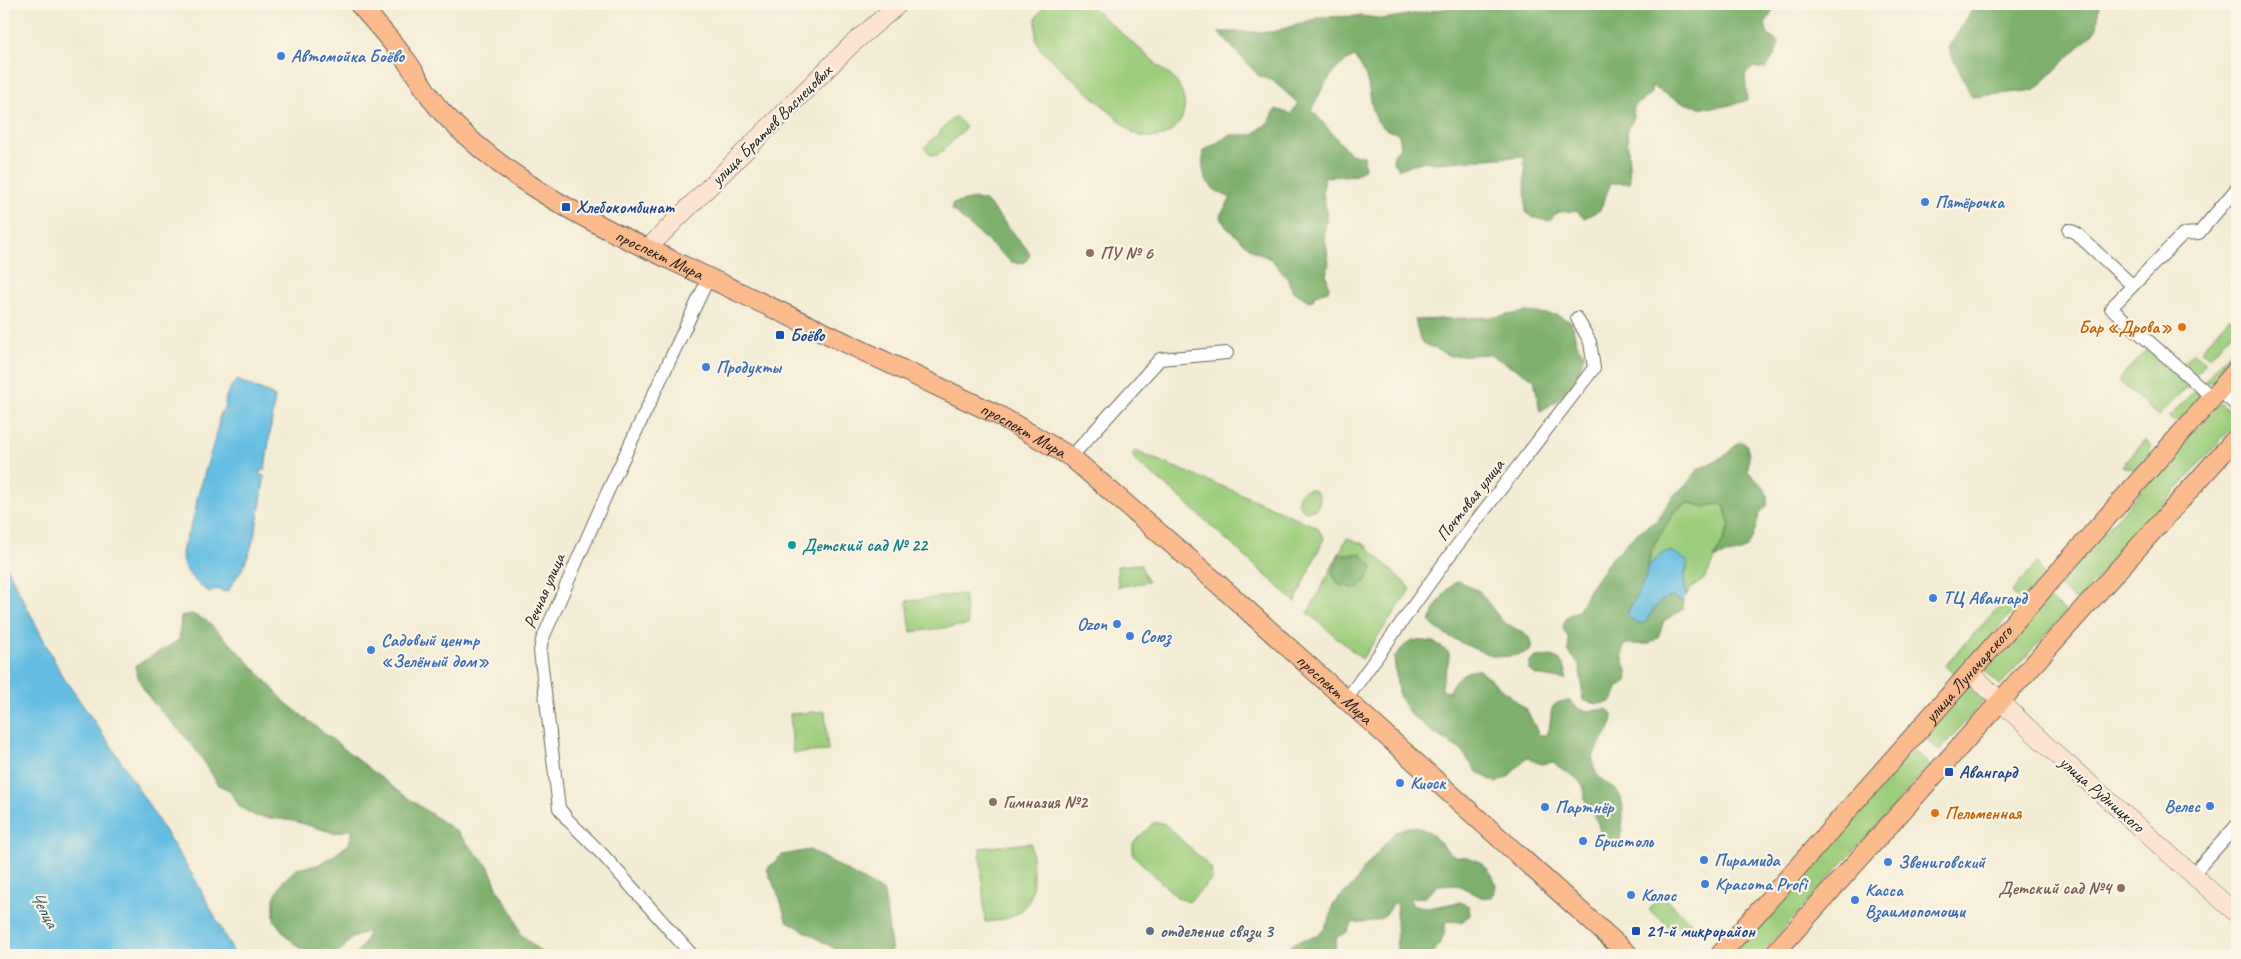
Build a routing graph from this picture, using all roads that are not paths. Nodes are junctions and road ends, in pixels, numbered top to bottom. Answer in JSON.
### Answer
{"nodes":[{"id":1,"x":359,"y":4,"type":"edge"},
{"id":2,"x":899,"y":4,"type":"edge"},
{"id":3,"x":2237,"y":188,"type":"edge"},
{"id":4,"x":2069,"y":230,"type":"dead end"},
{"id":5,"x":647,"y":249,"type":"junction"},
{"id":6,"x":709,"y":277,"type":"junction"},
{"id":7,"x":2132,"y":285,"type":"junction"},
{"id":8,"x":1577,"y":318,"type":"dead end"},
{"id":9,"x":1227,"y":353,"type":"dead end"},
{"id":10,"x":2237,"y":370,"type":"edge"},
{"id":11,"x":2216,"y":394,"type":"junction"},
{"id":12,"x":2237,"y":406,"type":"edge"},
{"id":13,"x":2237,"y":436,"type":"edge"},
{"id":14,"x":1071,"y":457,"type":"junction"},
{"id":15,"x":1970,"y":672,"type":"junction"},
{"id":16,"x":1346,"y":700,"type":"junction"},
{"id":17,"x":2000,"y":701,"type":"junction"},
{"id":18,"x":2237,"y":826,"type":"edge"},
{"id":19,"x":2194,"y":874,"type":"junction"},
{"id":20,"x":2237,"y":914,"type":"edge"},
{"id":21,"x":692,"y":955,"type":"edge"},
{"id":22,"x":1629,"y":955,"type":"edge"},
{"id":23,"x":1720,"y":955,"type":"edge"},
{"id":24,"x":1773,"y":955,"type":"edge"}],
"edges":[{"from":1,"to":5,"type":"main road","name":"проспект Мира"},
{"from":2,"to":5,"type":"street","name":"улица Братьев Васнецовых"},
{"from":3,"to":7,"type":"street"},
{"from":4,"to":7,"type":"street"},
{"from":5,"to":6,"type":"main road","name":"проспект Мира"},
{"from":6,"to":14,"type":"main road","name":"проспект Мира"},
{"from":6,"to":21,"type":"street","name":"Речная улица"},
{"from":7,"to":11,"type":"street"},
{"from":8,"to":16,"type":"street","name":"Почтовая улица"},
{"from":9,"to":14,"type":"street"},
{"from":10,"to":11,"type":"main road","name":"улица Луначарского"},
{"from":11,"to":12,"type":"street"},
{"from":11,"to":15,"type":"main road","name":"улица Луначарского"},
{"from":13,"to":17,"type":"main road"},
{"from":14,"to":16,"type":"main road","name":"проспект Мира"},
{"from":15,"to":17,"type":"street","name":"улица Рудницкого"},
{"from":15,"to":23,"type":"main road","name":"улица Луначарского"},
{"from":16,"to":22,"type":"main road","name":"проспект Мира"},
{"from":17,"to":19,"type":"street","name":"улица Рудницкого"},
{"from":17,"to":24,"type":"main road"},
{"from":18,"to":19,"type":"street"},
{"from":19,"to":20,"type":"street","name":"улица Рудницкого"}]}
